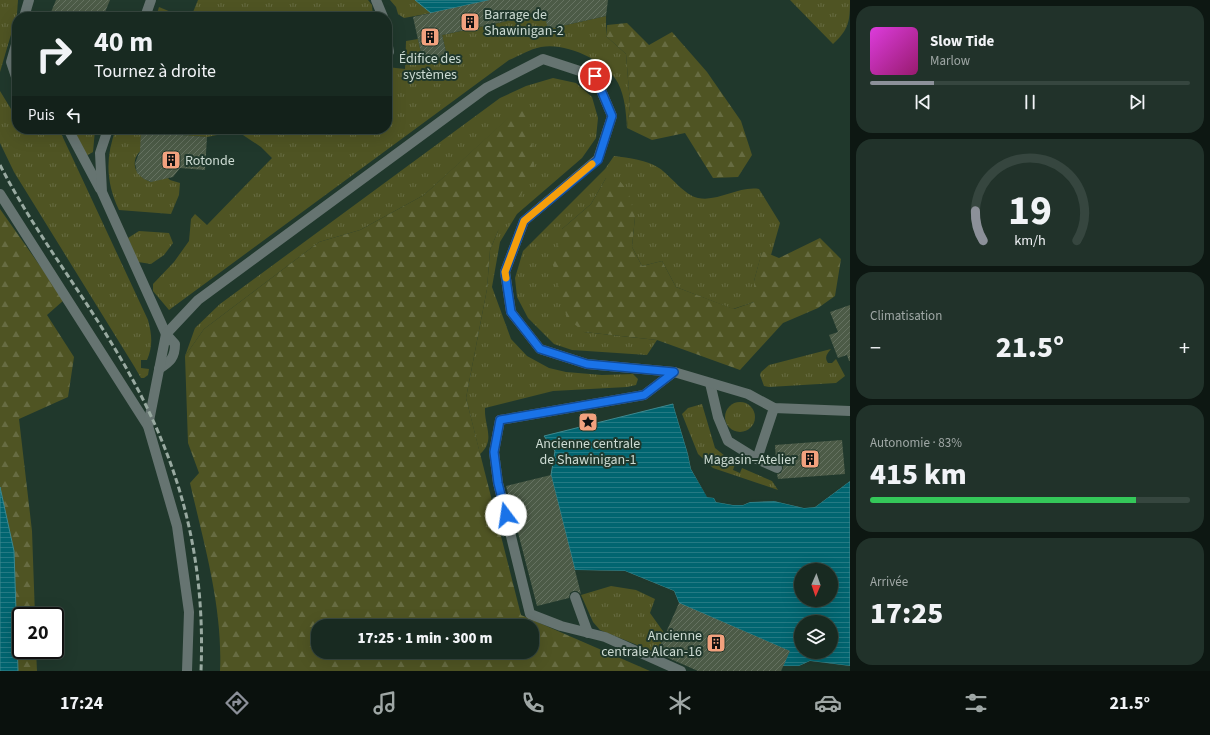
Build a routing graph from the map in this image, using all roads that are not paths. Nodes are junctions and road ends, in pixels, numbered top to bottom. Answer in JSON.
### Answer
{"nodes":[{"id":1,"x":28,"y":0,"type":"edge"},
{"id":2,"x":151,"y":0,"type":"edge"},
{"id":3,"x":376,"y":0,"type":"edge"},
{"id":4,"x":25,"y":12,"type":"edge"},
{"id":5,"x":147,"y":12,"type":"edge"},
{"id":6,"x":381,"y":12,"type":"edge"},
{"id":7,"x":71,"y":134,"type":"edge"},
{"id":8,"x":106,"y":134,"type":"edge"},
{"id":9,"x":102,"y":192,"type":"junction"},
{"id":10,"x":1,"y":196,"type":"edge"},
{"id":11,"x":166,"y":334,"type":"junction"},
{"id":12,"x":674,"y":372,"type":"junction"},
{"id":13,"x":710,"y":383,"type":"junction"},
{"id":14,"x":774,"y":408,"type":"junction"},
{"id":15,"x":850,"y":412,"type":"edge"},
{"id":16,"x":148,"y":426,"type":"junction"},
{"id":17,"x":757,"y":459,"type":"junction"},
{"id":18,"x":777,"y":468,"type":"dead end"},
{"id":19,"x":575,"y":596,"type":"dead end"},
{"id":20,"x":588,"y":633,"type":"junction"},
{"id":21,"x":187,"y":671,"type":"edge"},
{"id":22,"x":681,"y":671,"type":"edge"}],
"edges":[{"from":1,"to":4,"type":"street"},
{"from":2,"to":5,"type":"street"},
{"from":3,"to":6,"type":"street"},
{"from":7,"to":9,"type":"street"},
{"from":8,"to":9,"type":"street"},
{"from":9,"to":11,"type":"street"},
{"from":10,"to":16,"type":"street"},
{"from":11,"to":12,"type":"street"},
{"from":11,"to":16,"type":"street"},
{"from":12,"to":13,"type":"street"},
{"from":12,"to":20,"type":"street"},
{"from":13,"to":14,"type":"street"},
{"from":13,"to":17,"type":"street"},
{"from":14,"to":15,"type":"street"},
{"from":14,"to":17,"type":"street"},
{"from":16,"to":21,"type":"street"},
{"from":17,"to":18,"type":"street"},
{"from":19,"to":20,"type":"street"},
{"from":20,"to":22,"type":"street"}]}
